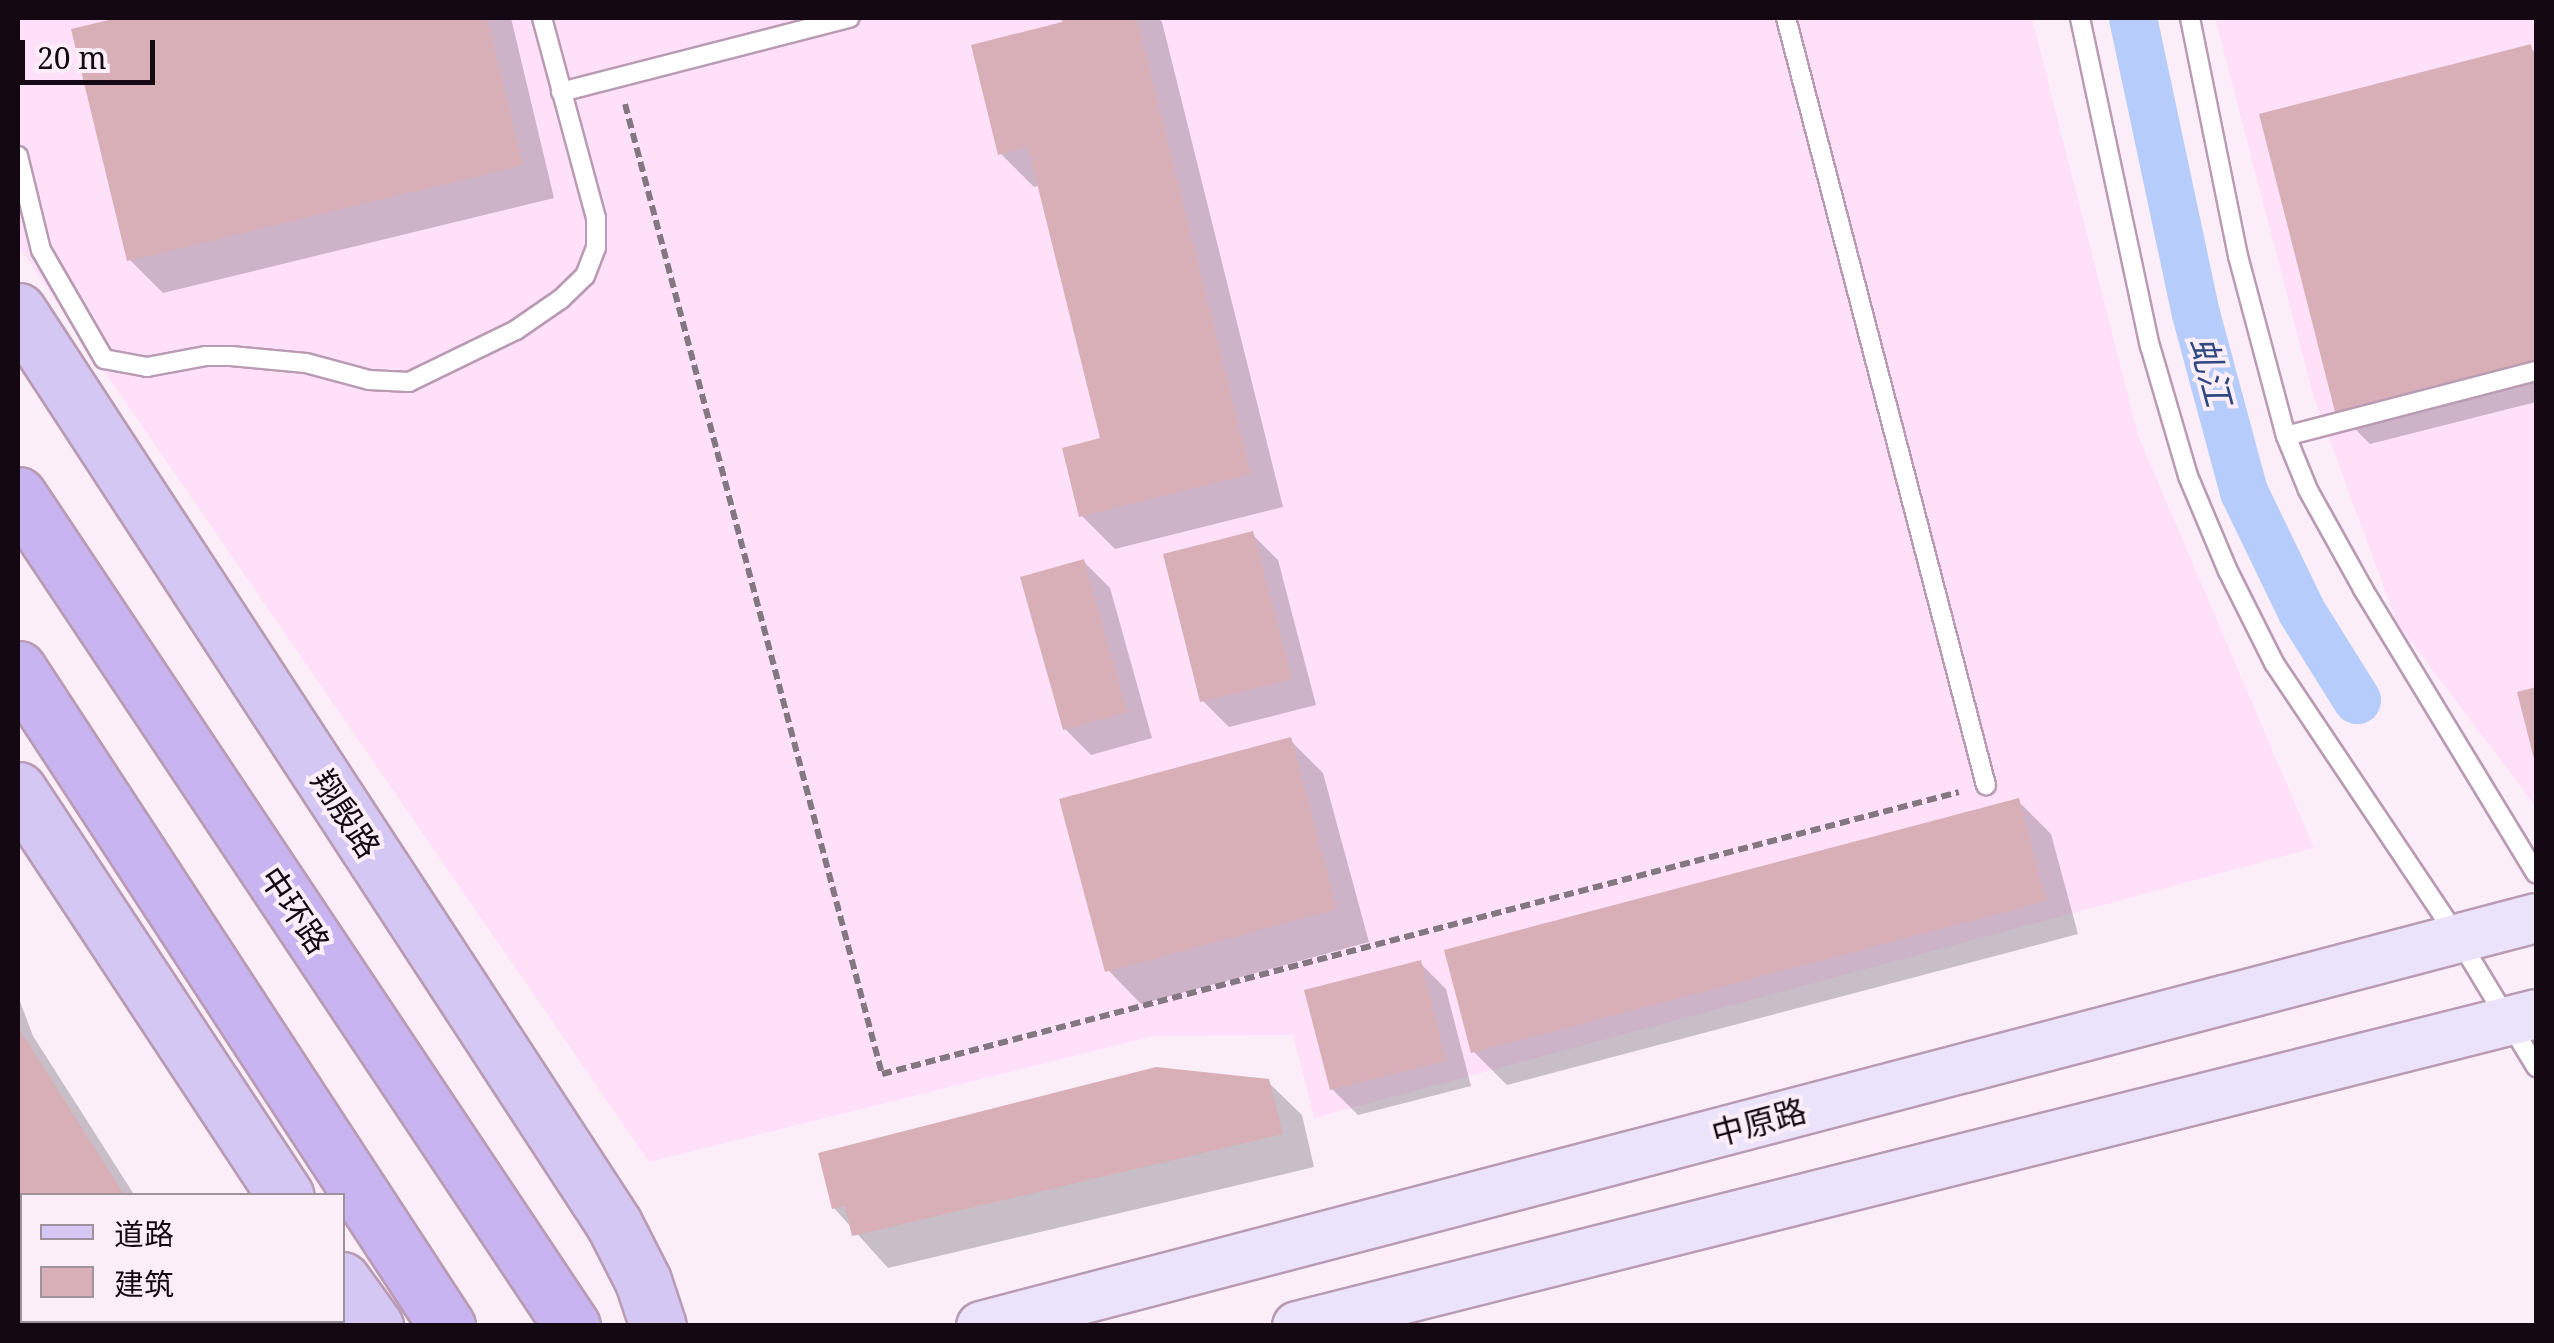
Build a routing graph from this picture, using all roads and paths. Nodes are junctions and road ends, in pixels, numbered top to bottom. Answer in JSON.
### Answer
{"nodes":[{"id":1,"x":542,"y":18,"type":"edge"},
{"id":2,"x":850,"y":18,"type":"edge"},
{"id":3,"x":1786,"y":18,"type":"edge"},
{"id":4,"x":2080,"y":18,"type":"edge"},
{"id":5,"x":2190,"y":18,"type":"edge"},
{"id":6,"x":618,"y":79,"type":"junction"},
{"id":7,"x":561,"y":92,"type":"junction"},
{"id":8,"x":18,"y":156,"type":"edge"},
{"id":9,"x":18,"y":311,"type":"edge"},
{"id":10,"x":2536,"y":371,"type":"edge"},
{"id":11,"x":2286,"y":436,"type":"junction"},
{"id":12,"x":18,"y":496,"type":"edge"},
{"id":13,"x":18,"y":670,"type":"edge"},
{"id":14,"x":1986,"y":785,"type":"joint"},
{"id":15,"x":18,"y":790,"type":"edge"},
{"id":16,"x":2536,"y":873,"type":"edge"},
{"id":17,"x":2536,"y":918,"type":"edge"},
{"id":18,"x":2458,"y":938,"type":"junction"},
{"id":19,"x":2523,"y":1018,"type":"edge"},
{"id":20,"x":2536,"y":1067,"type":"edge"},
{"id":21,"x":284,"y":1193,"type":"edge"},
{"id":22,"x":345,"y":1284,"type":"edge"},
{"id":23,"x":374,"y":1326,"type":"edge"},
{"id":24,"x":447,"y":1326,"type":"edge"},
{"id":25,"x":572,"y":1326,"type":"edge"},
{"id":26,"x":658,"y":1326,"type":"edge"},
{"id":27,"x":981,"y":1326,"type":"edge"},
{"id":28,"x":1297,"y":1326,"type":"edge"}],
"edges":[{"from":1,"to":7,"type":"lane"},
{"from":2,"to":6,"type":"lane"},
{"from":3,"to":14,"type":"lane"},
{"from":4,"to":18,"type":"lane"},
{"from":5,"to":11,"type":"lane"},
{"from":6,"to":7,"type":"lane"},
{"from":6,"to":14,"type":"path"},
{"from":7,"to":8,"type":"lane"},
{"from":9,"to":26,"type":"main road","name":"翔殷路"},
{"from":10,"to":11,"type":"lane"},
{"from":11,"to":16,"type":"lane"},
{"from":12,"to":25,"type":"highway","name":"中环路"},
{"from":13,"to":24,"type":"highway"},
{"from":15,"to":21,"type":"main road"},
{"from":17,"to":18,"type":"main road","name":"中原路"},
{"from":18,"to":19,"type":"lane"},
{"from":18,"to":27,"type":"main road","name":"中原路"},
{"from":19,"to":20,"type":"lane"},
{"from":19,"to":28,"type":"main road"},
{"from":22,"to":23,"type":"main road"}]}
